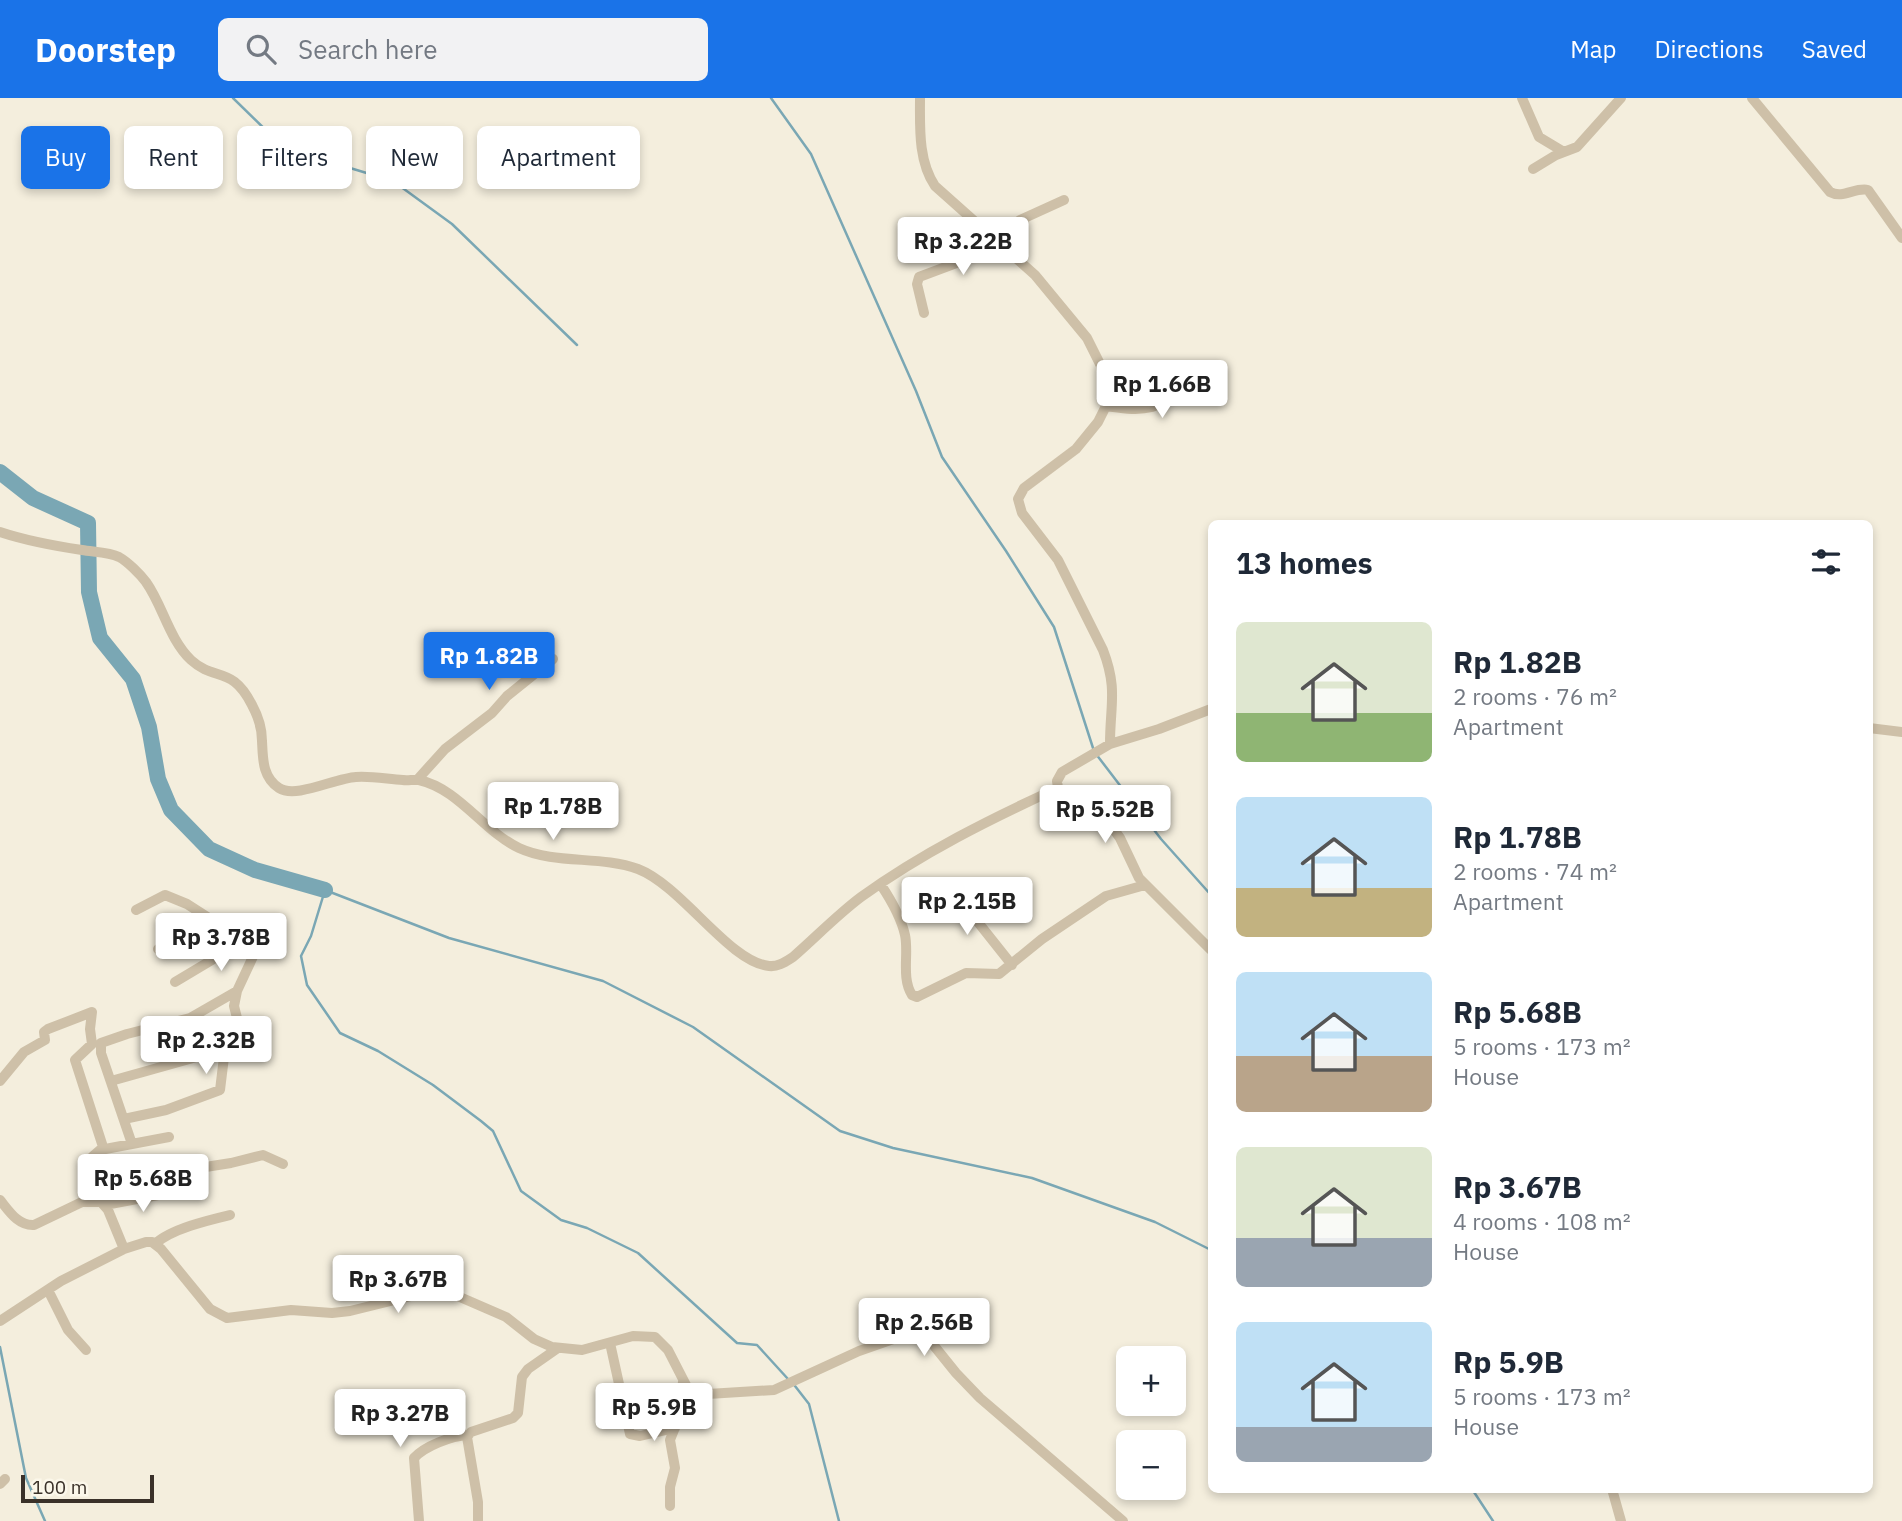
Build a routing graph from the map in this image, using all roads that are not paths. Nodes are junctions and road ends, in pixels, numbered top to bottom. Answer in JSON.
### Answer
{"nodes":[{"id":1,"x":920,"y":98,"type":"edge"},
{"id":2,"x":1521,"y":98,"type":"edge"},
{"id":3,"x":1621,"y":98,"type":"edge"},
{"id":4,"x":1752,"y":98,"type":"edge"},
{"id":5,"x":1564,"y":152,"type":"junction"},
{"id":6,"x":1533,"y":169,"type":"dead end"},
{"id":7,"x":1064,"y":200,"type":"dead end"},
{"id":8,"x":994,"y":237,"type":"junction"},
{"id":9,"x":1902,"y":238,"type":"edge"},
{"id":10,"x":924,"y":313,"type":"dead end"},
{"id":11,"x":1221,"y":386,"type":"dead end"},
{"id":12,"x":1106,"y":407,"type":"junction"},
{"id":13,"x":0,"y":532,"type":"edge"},
{"id":14,"x":553,"y":659,"type":"dead end"},
{"id":15,"x":1208,"y":710,"type":"edge"},
{"id":16,"x":1873,"y":728,"type":"edge"},
{"id":17,"x":1902,"y":732,"type":"edge"},
{"id":18,"x":1105,"y":746,"type":"junction"},
{"id":19,"x":417,"y":780,"type":"junction"},
{"id":20,"x":1058,"y":788,"type":"junction"},
{"id":21,"x":881,"y":885,"type":"junction"},
{"id":22,"x":1145,"y":885,"type":"junction"},
{"id":23,"x":950,"y":887,"type":"dead end"},
{"id":24,"x":136,"y":910,"type":"dead end"},
{"id":25,"x":211,"y":919,"type":"junction"},
{"id":26,"x":252,"y":936,"type":"junction"},
{"id":27,"x":1208,"y":947,"type":"edge"},
{"id":28,"x":158,"y":949,"type":"dead end"},
{"id":29,"x":1012,"y":965,"type":"junction"},
{"id":30,"x":175,"y":982,"type":"dead end"},
{"id":31,"x":237,"y":991,"type":"junction"},
{"id":32,"x":225,"y":1048,"type":"junction"},
{"id":33,"x":111,"y":1081,"type":"junction"},
{"id":34,"x":0,"y":1082,"type":"edge"},
{"id":35,"x":124,"y":1119,"type":"junction"},
{"id":36,"x":169,"y":1138,"type":"dead end"},
{"id":37,"x":132,"y":1144,"type":"junction"},
{"id":38,"x":104,"y":1150,"type":"junction"},
{"id":39,"x":283,"y":1164,"type":"dead end"},
{"id":40,"x":97,"y":1184,"type":"junction"},
{"id":41,"x":174,"y":1192,"type":"dead end"},
{"id":42,"x":0,"y":1200,"type":"edge"},
{"id":43,"x":103,"y":1204,"type":"junction"},
{"id":44,"x":230,"y":1215,"type":"dead end"},
{"id":45,"x":155,"y":1244,"type":"junction"},
{"id":46,"x":124,"y":1249,"type":"junction"},
{"id":47,"x":48,"y":1290,"type":"junction"},
{"id":48,"x":4,"y":1319,"type":"edge"},
{"id":49,"x":610,"y":1343,"type":"junction"},
{"id":50,"x":558,"y":1348,"type":"junction"},
{"id":51,"x":86,"y":1350,"type":"dead end"},
{"id":52,"x":683,"y":1382,"type":"junction"},
{"id":53,"x":675,"y":1428,"type":"junction"},
{"id":54,"x":468,"y":1435,"type":"junction"},
{"id":55,"x":1613,"y":1493,"type":"edge"},
{"id":56,"x":670,"y":1506,"type":"dead end"},
{"id":57,"x":419,"y":1521,"type":"edge"},
{"id":58,"x":478,"y":1521,"type":"edge"},
{"id":59,"x":1123,"y":1521,"type":"edge"},
{"id":60,"x":1621,"y":1521,"type":"edge"}],
"edges":[{"from":1,"to":8,"type":"street"},
{"from":2,"to":5,"type":"street"},
{"from":3,"to":5,"type":"street"},
{"from":4,"to":9,"type":"street"},
{"from":5,"to":6,"type":"street"},
{"from":7,"to":8,"type":"street"},
{"from":8,"to":10,"type":"street"},
{"from":8,"to":12,"type":"street"},
{"from":11,"to":12,"type":"street"},
{"from":12,"to":18,"type":"street"},
{"from":13,"to":19,"type":"street"},
{"from":14,"to":19,"type":"street"},
{"from":15,"to":18,"type":"street"},
{"from":16,"to":17,"type":"street"},
{"from":18,"to":20,"type":"street"},
{"from":19,"to":21,"type":"street"},
{"from":20,"to":21,"type":"street"},
{"from":20,"to":22,"type":"street"},
{"from":21,"to":29,"type":"street"},
{"from":22,"to":27,"type":"street"},
{"from":22,"to":29,"type":"street"},
{"from":23,"to":29,"type":"street"},
{"from":24,"to":25,"type":"street"},
{"from":25,"to":26,"type":"street"},
{"from":25,"to":28,"type":"street"},
{"from":26,"to":30,"type":"street"},
{"from":26,"to":31,"type":"street"},
{"from":31,"to":32,"type":"street"},
{"from":31,"to":33,"type":"street"},
{"from":32,"to":33,"type":"street"},
{"from":32,"to":35,"type":"street"},
{"from":33,"to":35,"type":"street"},
{"from":34,"to":38,"type":"street"},
{"from":35,"to":37,"type":"street"},
{"from":36,"to":37,"type":"street"},
{"from":37,"to":38,"type":"street"},
{"from":38,"to":40,"type":"street"},
{"from":39,"to":40,"type":"street"},
{"from":40,"to":43,"type":"street"},
{"from":41,"to":43,"type":"street"},
{"from":42,"to":43,"type":"street"},
{"from":43,"to":46,"type":"street"},
{"from":44,"to":45,"type":"street"},
{"from":45,"to":46,"type":"street"},
{"from":45,"to":50,"type":"street"},
{"from":46,"to":47,"type":"street"},
{"from":47,"to":48,"type":"street"},
{"from":47,"to":51,"type":"street"},
{"from":49,"to":50,"type":"street"},
{"from":49,"to":52,"type":"street"},
{"from":49,"to":53,"type":"street"},
{"from":50,"to":54,"type":"street"},
{"from":52,"to":53,"type":"street"},
{"from":52,"to":59,"type":"street"},
{"from":53,"to":56,"type":"street"},
{"from":54,"to":57,"type":"street"},
{"from":54,"to":58,"type":"street"},
{"from":55,"to":60,"type":"street"}]}
